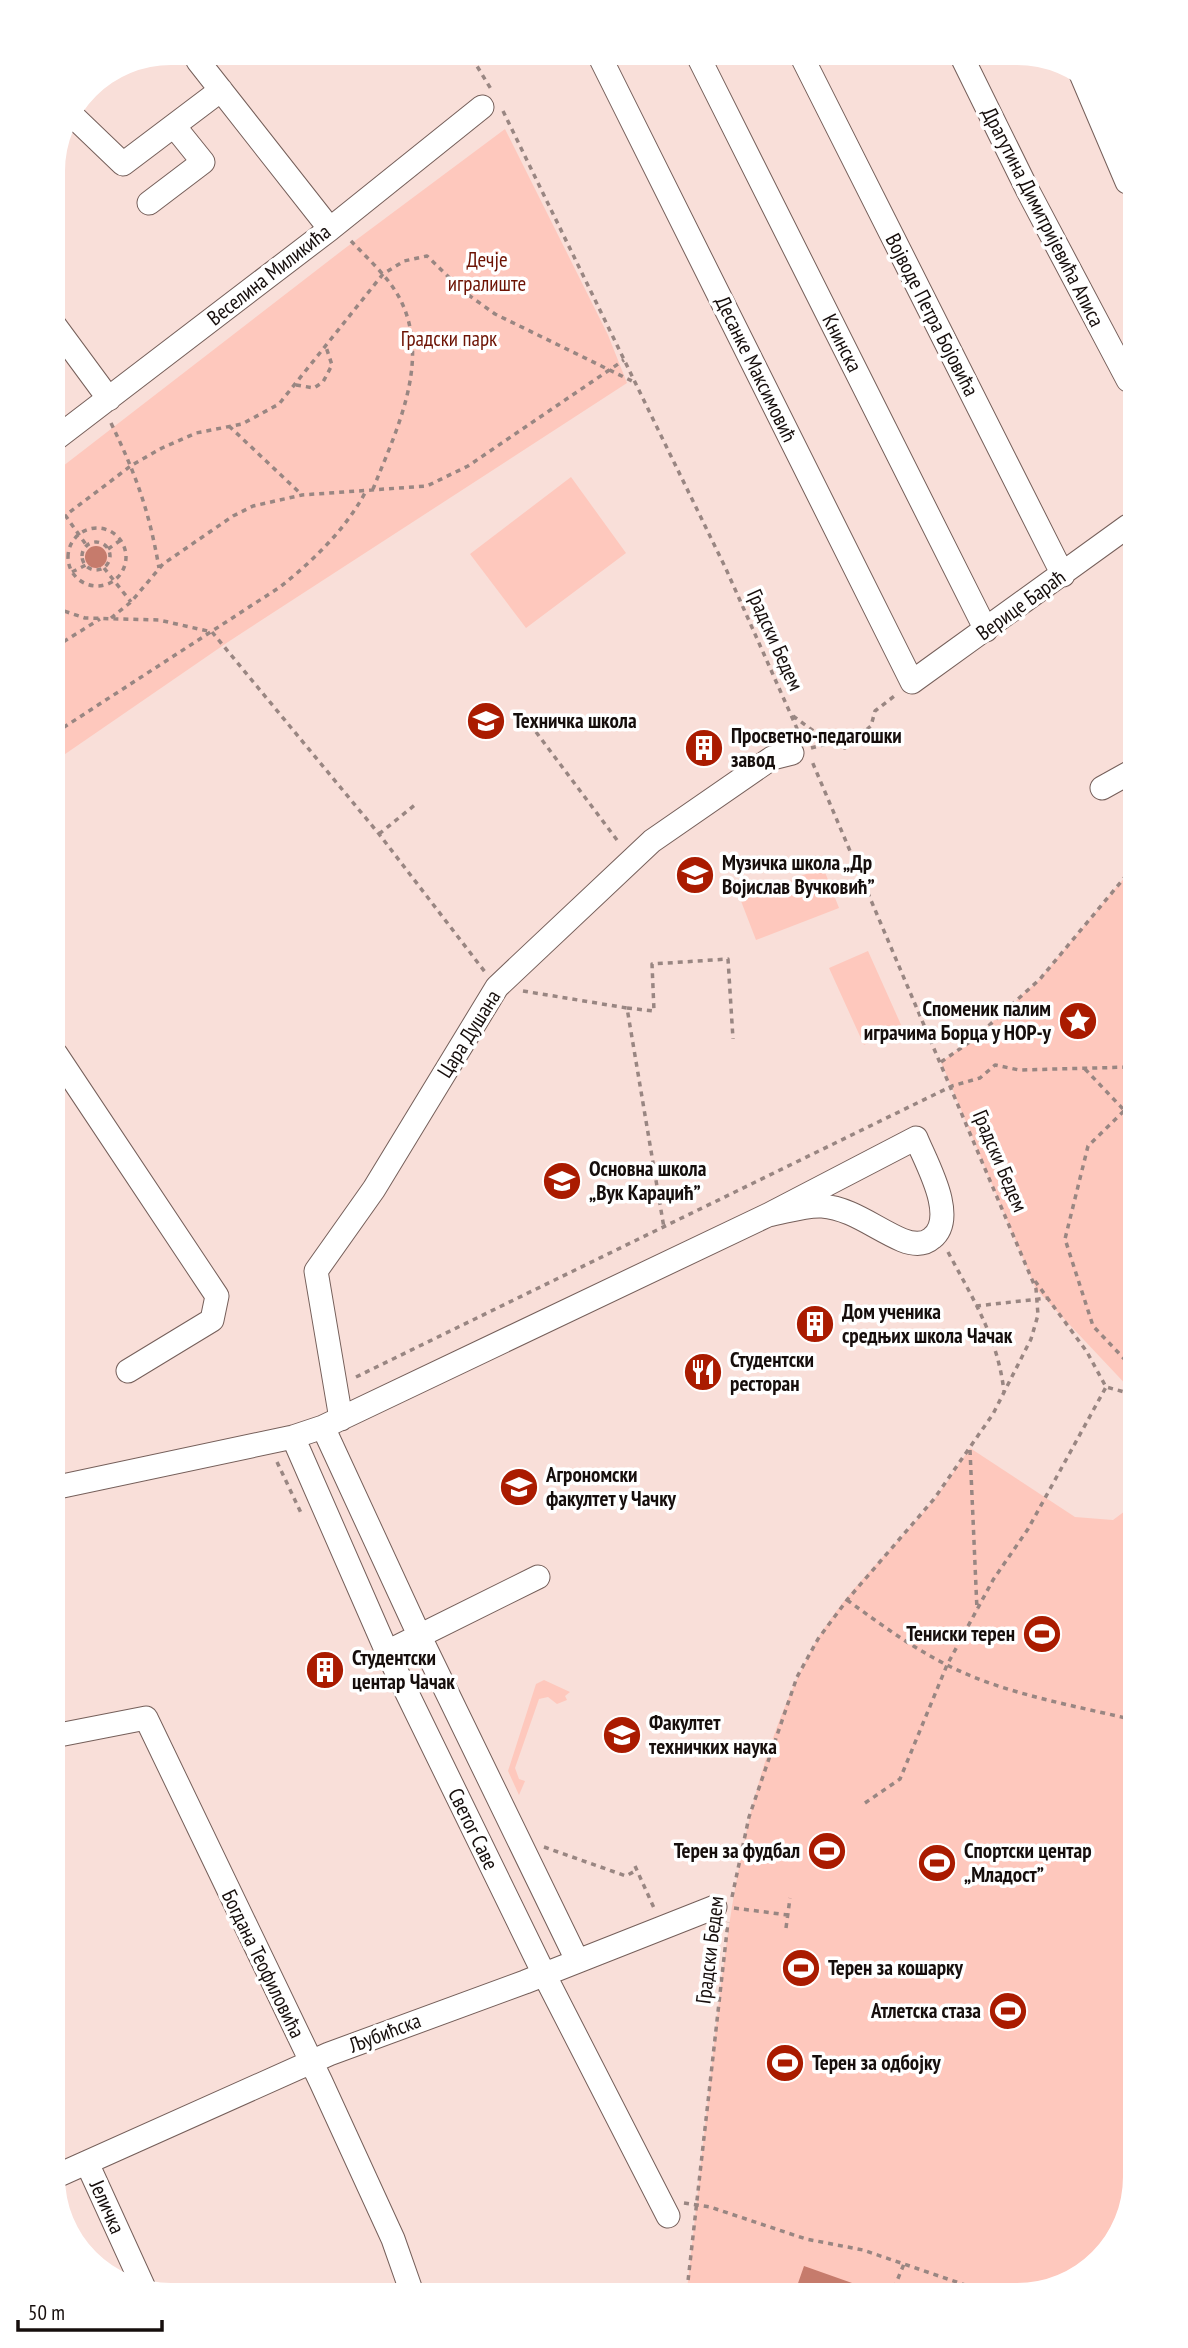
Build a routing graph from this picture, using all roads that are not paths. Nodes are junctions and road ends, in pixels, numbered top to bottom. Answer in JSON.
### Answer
{"nodes":[{"id":1,"x":201,"y":65,"type":"edge"},
{"id":2,"x":604,"y":65,"type":"edge"},
{"id":3,"x":703,"y":65,"type":"edge"},
{"id":4,"x":806,"y":65,"type":"edge"},
{"id":5,"x":966,"y":65,"type":"edge"},
{"id":6,"x":221,"y":90,"type":"junction"},
{"id":7,"x":1089,"y":94,"type":"edge"},
{"id":8,"x":493,"y":105,"type":"road end"},
{"id":9,"x":174,"y":125,"type":"junction"},
{"id":10,"x":75,"y":126,"type":"edge"},
{"id":11,"x":1123,"y":173,"type":"edge"},
{"id":12,"x":149,"y":203,"type":"dead end"},
{"id":13,"x":330,"y":229,"type":"junction"},
{"id":14,"x":65,"y":339,"type":"edge"},
{"id":15,"x":1123,"y":371,"type":"edge"},
{"id":16,"x":109,"y":399,"type":"junction"},
{"id":17,"x":65,"y":432,"type":"edge"},
{"id":18,"x":1123,"y":530,"type":"edge"},
{"id":19,"x":1063,"y":575,"type":"junction"},
{"id":20,"x":986,"y":630,"type":"junction"},
{"id":21,"x":912,"y":682,"type":"joint"},
{"id":22,"x":800,"y":747,"type":"road end"},
{"id":23,"x":1123,"y":776,"type":"edge"},
{"id":24,"x":1102,"y":788,"type":"dead end"},
{"id":25,"x":65,"y":1066,"type":"edge"},
{"id":26,"x":768,"y":1215,"type":"junction"},
{"id":27,"x":128,"y":1371,"type":"dead end"},
{"id":28,"x":332,"y":1423,"type":"junction"},
{"id":29,"x":293,"y":1437,"type":"junction"},
{"id":30,"x":65,"y":1486,"type":"edge"},
{"id":31,"x":538,"y":1577,"type":"dead end"},
{"id":32,"x":420,"y":1637,"type":"junction"},
{"id":33,"x":387,"y":1652,"type":"junction"},
{"id":34,"x":65,"y":1734,"type":"edge"},
{"id":35,"x":724,"y":1912,"type":"road end"},
{"id":36,"x":578,"y":1960,"type":"junction"},
{"id":37,"x":544,"y":1974,"type":"junction"},
{"id":38,"x":312,"y":2062,"type":"junction"},
{"id":39,"x":87,"y":2164,"type":"junction"},
{"id":40,"x":65,"y":2172,"type":"edge"},
{"id":41,"x":673,"y":2209,"type":"road end"},
{"id":42,"x":140,"y":2279,"type":"edge"},
{"id":43,"x":408,"y":2283,"type":"edge"}],
"edges":[{"from":1,"to":6,"type":"street"},
{"from":2,"to":21,"type":"street","name":"Десанке Максимовић"},
{"from":3,"to":20,"type":"street","name":"Книнска"},
{"from":4,"to":19,"type":"street","name":"Војводе Петра Бојовића"},
{"from":5,"to":15,"type":"street","name":"Драгутина Димитријевића Аписа"},
{"from":6,"to":9,"type":"street"},
{"from":6,"to":13,"type":"street"},
{"from":7,"to":11,"type":"street"},
{"from":8,"to":13,"type":"street","name":"Веселина Миликића"},
{"from":9,"to":10,"type":"street"},
{"from":9,"to":12,"type":"street"},
{"from":13,"to":16,"type":"street","name":"Веселина Миликића"},
{"from":14,"to":16,"type":"street"},
{"from":16,"to":17,"type":"street","name":"Веселина Миликића"},
{"from":18,"to":19,"type":"street","name":"Верице Бараћ"},
{"from":19,"to":20,"type":"street","name":"Верице Бараћ"},
{"from":20,"to":21,"type":"street","name":"Верице Бараћ"},
{"from":22,"to":28,"type":"street","name":"Цара Душана"},
{"from":23,"to":24,"type":"street"},
{"from":25,"to":27,"type":"street"},
{"from":26,"to":26,"type":"street"},
{"from":26,"to":28,"type":"street"},
{"from":28,"to":29,"type":"street"},
{"from":28,"to":32,"type":"street","name":"Светог Саве"},
{"from":29,"to":30,"type":"street"},
{"from":29,"to":33,"type":"street","name":"Светог Саве"},
{"from":31,"to":32,"type":"street"},
{"from":32,"to":33,"type":"street"},
{"from":32,"to":36,"type":"street","name":"Светог Саве"},
{"from":33,"to":37,"type":"street","name":"Светог Саве"},
{"from":34,"to":38,"type":"street","name":"Богдана Теофиловића"},
{"from":35,"to":36,"type":"street","name":"Љубићска"},
{"from":36,"to":37,"type":"street","name":"Љубићска"},
{"from":37,"to":38,"type":"street","name":"Љубићска"},
{"from":37,"to":41,"type":"street","name":"Светог Саве"},
{"from":38,"to":39,"type":"street","name":"Љубићска"},
{"from":38,"to":43,"type":"street","name":"Богдана Теофиловића"},
{"from":39,"to":40,"type":"street","name":"Љубићска"},
{"from":39,"to":42,"type":"street","name":"Јеличка"}]}
